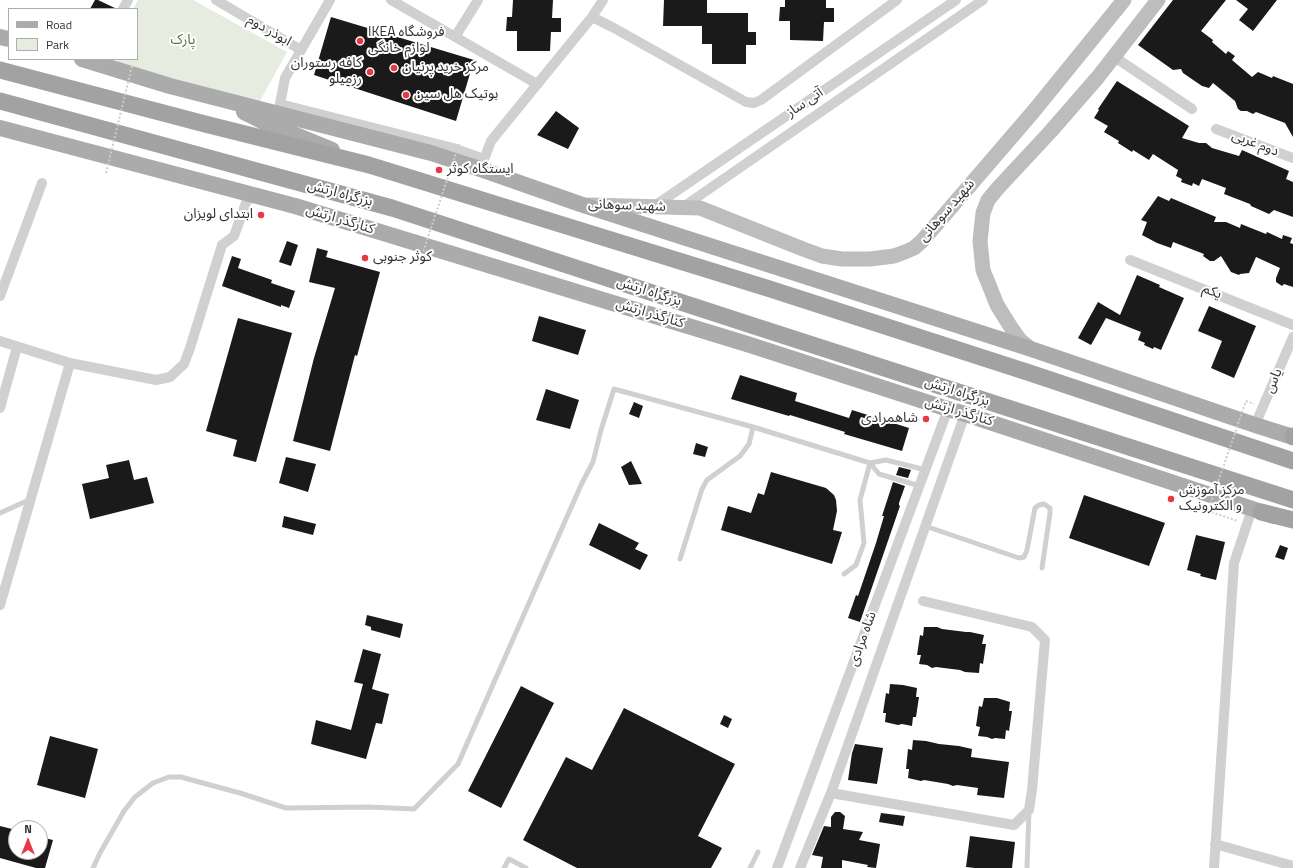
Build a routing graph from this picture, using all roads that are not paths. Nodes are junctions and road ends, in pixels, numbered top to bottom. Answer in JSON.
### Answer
{"nodes":[{"id":1,"x":216,"y":0,"type":"edge"},
{"id":2,"x":330,"y":0,"type":"edge"},
{"id":3,"x":391,"y":0,"type":"edge"},
{"id":4,"x":478,"y":0,"type":"edge"},
{"id":5,"x":603,"y":0,"type":"edge"},
{"id":6,"x":897,"y":0,"type":"edge"},
{"id":7,"x":956,"y":0,"type":"edge"},
{"id":8,"x":983,"y":0,"type":"edge"},
{"id":9,"x":1124,"y":0,"type":"edge"},
{"id":10,"x":1158,"y":0,"type":"edge"},
{"id":11,"x":592,"y":17,"type":"junction"},
{"id":12,"x":455,"y":37,"type":"junction"},
{"id":13,"x":301,"y":50,"type":"junction"},
{"id":14,"x":1113,"y":56,"type":"junction"},
{"id":15,"x":87,"y":60,"type":"edge"},
{"id":16,"x":110,"y":60,"type":"edge"},
{"id":17,"x":128,"y":69,"type":"junction"},
{"id":18,"x":0,"y":70,"type":"edge"},
{"id":19,"x":537,"y":84,"type":"junction"},
{"id":20,"x":170,"y":86,"type":"junction"},
{"id":21,"x":0,"y":101,"type":"edge"},
{"id":22,"x":1192,"y":109,"type":"dead end"},
{"id":23,"x":1033,"y":112,"type":"junction"},
{"id":24,"x":0,"y":128,"type":"edge"},
{"id":25,"x":1216,"y":129,"type":"dead end"},
{"id":26,"x":1050,"y":130,"type":"junction"},
{"id":27,"x":1293,"y":158,"type":"edge"},
{"id":28,"x":482,"y":164,"type":"junction"},
{"id":29,"x":369,"y":165,"type":"junction"},
{"id":30,"x":696,"y":177,"type":"junction"},
{"id":31,"x":42,"y":183,"type":"dead end"},
{"id":32,"x":706,"y":191,"type":"junction"},
{"id":33,"x":259,"y":196,"type":"junction"},
{"id":34,"x":580,"y":204,"type":"junction"},
{"id":35,"x":653,"y":207,"type":"junction"},
{"id":36,"x":683,"y":207,"type":"junction"},
{"id":37,"x":1130,"y":260,"type":"dead end"},
{"id":38,"x":0,"y":296,"type":"edge"},
{"id":39,"x":1293,"y":325,"type":"edge"},
{"id":40,"x":1293,"y":337,"type":"edge"},
{"id":41,"x":0,"y":342,"type":"edge"},
{"id":42,"x":17,"y":347,"type":"junction"},
{"id":43,"x":1031,"y":349,"type":"junction"},
{"id":44,"x":70,"y":363,"type":"junction"},
{"id":45,"x":896,"y":372,"type":"junction"},
{"id":46,"x":0,"y":408,"type":"edge"},
{"id":47,"x":948,"y":410,"type":"junction"},
{"id":48,"x":965,"y":414,"type":"junction"},
{"id":49,"x":1255,"y":425,"type":"junction"},
{"id":50,"x":753,"y":427,"type":"junction"},
{"id":51,"x":1032,"y":436,"type":"junction"},
{"id":52,"x":1293,"y":437,"type":"edge"},
{"id":53,"x":1293,"y":461,"type":"edge"},
{"id":54,"x":870,"y":463,"type":"junction"},
{"id":55,"x":926,"y":470,"type":"junction"},
{"id":56,"x":920,"y":486,"type":"junction"},
{"id":57,"x":30,"y":499,"type":"junction"},
{"id":58,"x":1293,"y":500,"type":"edge"},
{"id":59,"x":1256,"y":510,"type":"junction"},
{"id":60,"x":0,"y":514,"type":"edge"},
{"id":61,"x":1293,"y":522,"type":"edge"},
{"id":62,"x":925,"y":526,"type":"junction"},
{"id":63,"x":680,"y":559,"type":"dead end"},
{"id":64,"x":1042,"y":568,"type":"dead end"},
{"id":65,"x":844,"y":574,"type":"dead end"},
{"id":66,"x":923,"y":600,"type":"dead end"},
{"id":67,"x":0,"y":604,"type":"edge"},
{"id":68,"x":831,"y":793,"type":"junction"},
{"id":69,"x":1029,"y":810,"type":"junction"},
{"id":70,"x":1215,"y":844,"type":"junction"},
{"id":71,"x":758,"y":852,"type":"dead end"},
{"id":72,"x":1293,"y":866,"type":"edge"},
{"id":73,"x":93,"y":868,"type":"edge"},
{"id":74,"x":504,"y":868,"type":"edge"},
{"id":75,"x":526,"y":868,"type":"edge"},
{"id":76,"x":750,"y":868,"type":"edge"},
{"id":77,"x":777,"y":868,"type":"edge"},
{"id":78,"x":800,"y":868,"type":"edge"},
{"id":79,"x":1027,"y":868,"type":"edge"},
{"id":80,"x":1214,"y":868,"type":"edge"}],
"edges":[{"from":1,"to":13,"type":"street","name":"ابوذر دوم"},
{"from":2,"to":13,"type":"street"},
{"from":3,"to":12,"type":"street"},
{"from":4,"to":12,"type":"street"},
{"from":5,"to":11,"type":"street"},
{"from":6,"to":11,"type":"street"},
{"from":7,"to":30,"type":"street","name":"آتی ساز"},
{"from":8,"to":32,"type":"street","name":"آتی ساز"},
{"from":9,"to":23,"type":"main road","name":"شهید سوهانی"},
{"from":10,"to":14,"type":"main road","name":"شهید سوهانی"},
{"from":11,"to":19,"type":"street"},
{"from":12,"to":19,"type":"street"},
{"from":13,"to":28,"type":"street"},
{"from":14,"to":22,"type":"street"},
{"from":14,"to":26,"type":"main road","name":"شهید سوهانی"},
{"from":15,"to":17,"type":"main road"},
{"from":16,"to":17,"type":"street"},
{"from":17,"to":20,"type":"main road"},
{"from":18,"to":29,"type":"highway"},
{"from":19,"to":28,"type":"street"},
{"from":20,"to":28,"type":"main road"},
{"from":20,"to":29,"type":"main road"},
{"from":21,"to":45,"type":"highway","name":"بزرگراه ارتش"},
{"from":23,"to":26,"type":"main road"},
{"from":23,"to":36,"type":"main road","name":"شهید سوهانی"},
{"from":24,"to":33,"type":"main road","name":"کنارگذر ارتش"},
{"from":25,"to":27,"type":"street","name":"دوم غربی"},
{"from":26,"to":43,"type":"main road","name":"شهید سوهانی"},
{"from":28,"to":34,"type":"main road"},
{"from":29,"to":53,"type":"highway"},
{"from":30,"to":32,"type":"street"},
{"from":30,"to":35,"type":"street","name":"آتی ساز"},
{"from":31,"to":38,"type":"street"},
{"from":32,"to":36,"type":"street","name":"آتی ساز"},
{"from":33,"to":44,"type":"street"},
{"from":33,"to":47,"type":"main road","name":"کنارگذر ارتش"},
{"from":34,"to":35,"type":"main road","name":"شهید سوهانی"},
{"from":34,"to":43,"type":"main road"},
{"from":35,"to":36,"type":"main road","name":"شهید سوهانی"},
{"from":37,"to":39,"type":"street","name":"یکم"},
{"from":40,"to":49,"type":"street","name":"یاس"},
{"from":41,"to":42,"type":"street"},
{"from":42,"to":44,"type":"street"},
{"from":42,"to":46,"type":"street"},
{"from":43,"to":49,"type":"main road"},
{"from":44,"to":57,"type":"street"},
{"from":45,"to":51,"type":"main road"},
{"from":45,"to":58,"type":"highway","name":"بزرگراه ارتش"},
{"from":47,"to":48,"type":"main road","name":"کنارگذر ارتش"},
{"from":47,"to":55,"type":"street","name":"شاه مرادی"},
{"from":48,"to":51,"type":"main road","name":"کنارگذر ارتش"},
{"from":48,"to":62,"type":"street","name":"شاه مرادی"},
{"from":49,"to":52,"type":"main road"},
{"from":50,"to":54,"type":"lane"},
{"from":50,"to":63,"type":"lane"},
{"from":50,"to":73,"type":"lane"},
{"from":51,"to":59,"type":"main road","name":"کنارگذر ارتش"},
{"from":54,"to":55,"type":"lane"},
{"from":54,"to":56,"type":"lane"},
{"from":54,"to":65,"type":"lane"},
{"from":55,"to":56,"type":"street","name":"شاه مرادی"},
{"from":56,"to":77,"type":"street","name":"شاه مرادی"},
{"from":57,"to":60,"type":"lane"},
{"from":57,"to":67,"type":"street"},
{"from":59,"to":61,"type":"highway"},
{"from":59,"to":70,"type":"street"},
{"from":62,"to":64,"type":"lane"},
{"from":62,"to":68,"type":"street","name":"شاه مرادی"},
{"from":66,"to":69,"type":"street"},
{"from":68,"to":69,"type":"street"},
{"from":68,"to":78,"type":"street","name":"شاه مرادی"},
{"from":69,"to":79,"type":"lane"},
{"from":70,"to":72,"type":"street"},
{"from":70,"to":80,"type":"street"},
{"from":71,"to":76,"type":"lane"},
{"from":74,"to":75,"type":"lane"}]}
